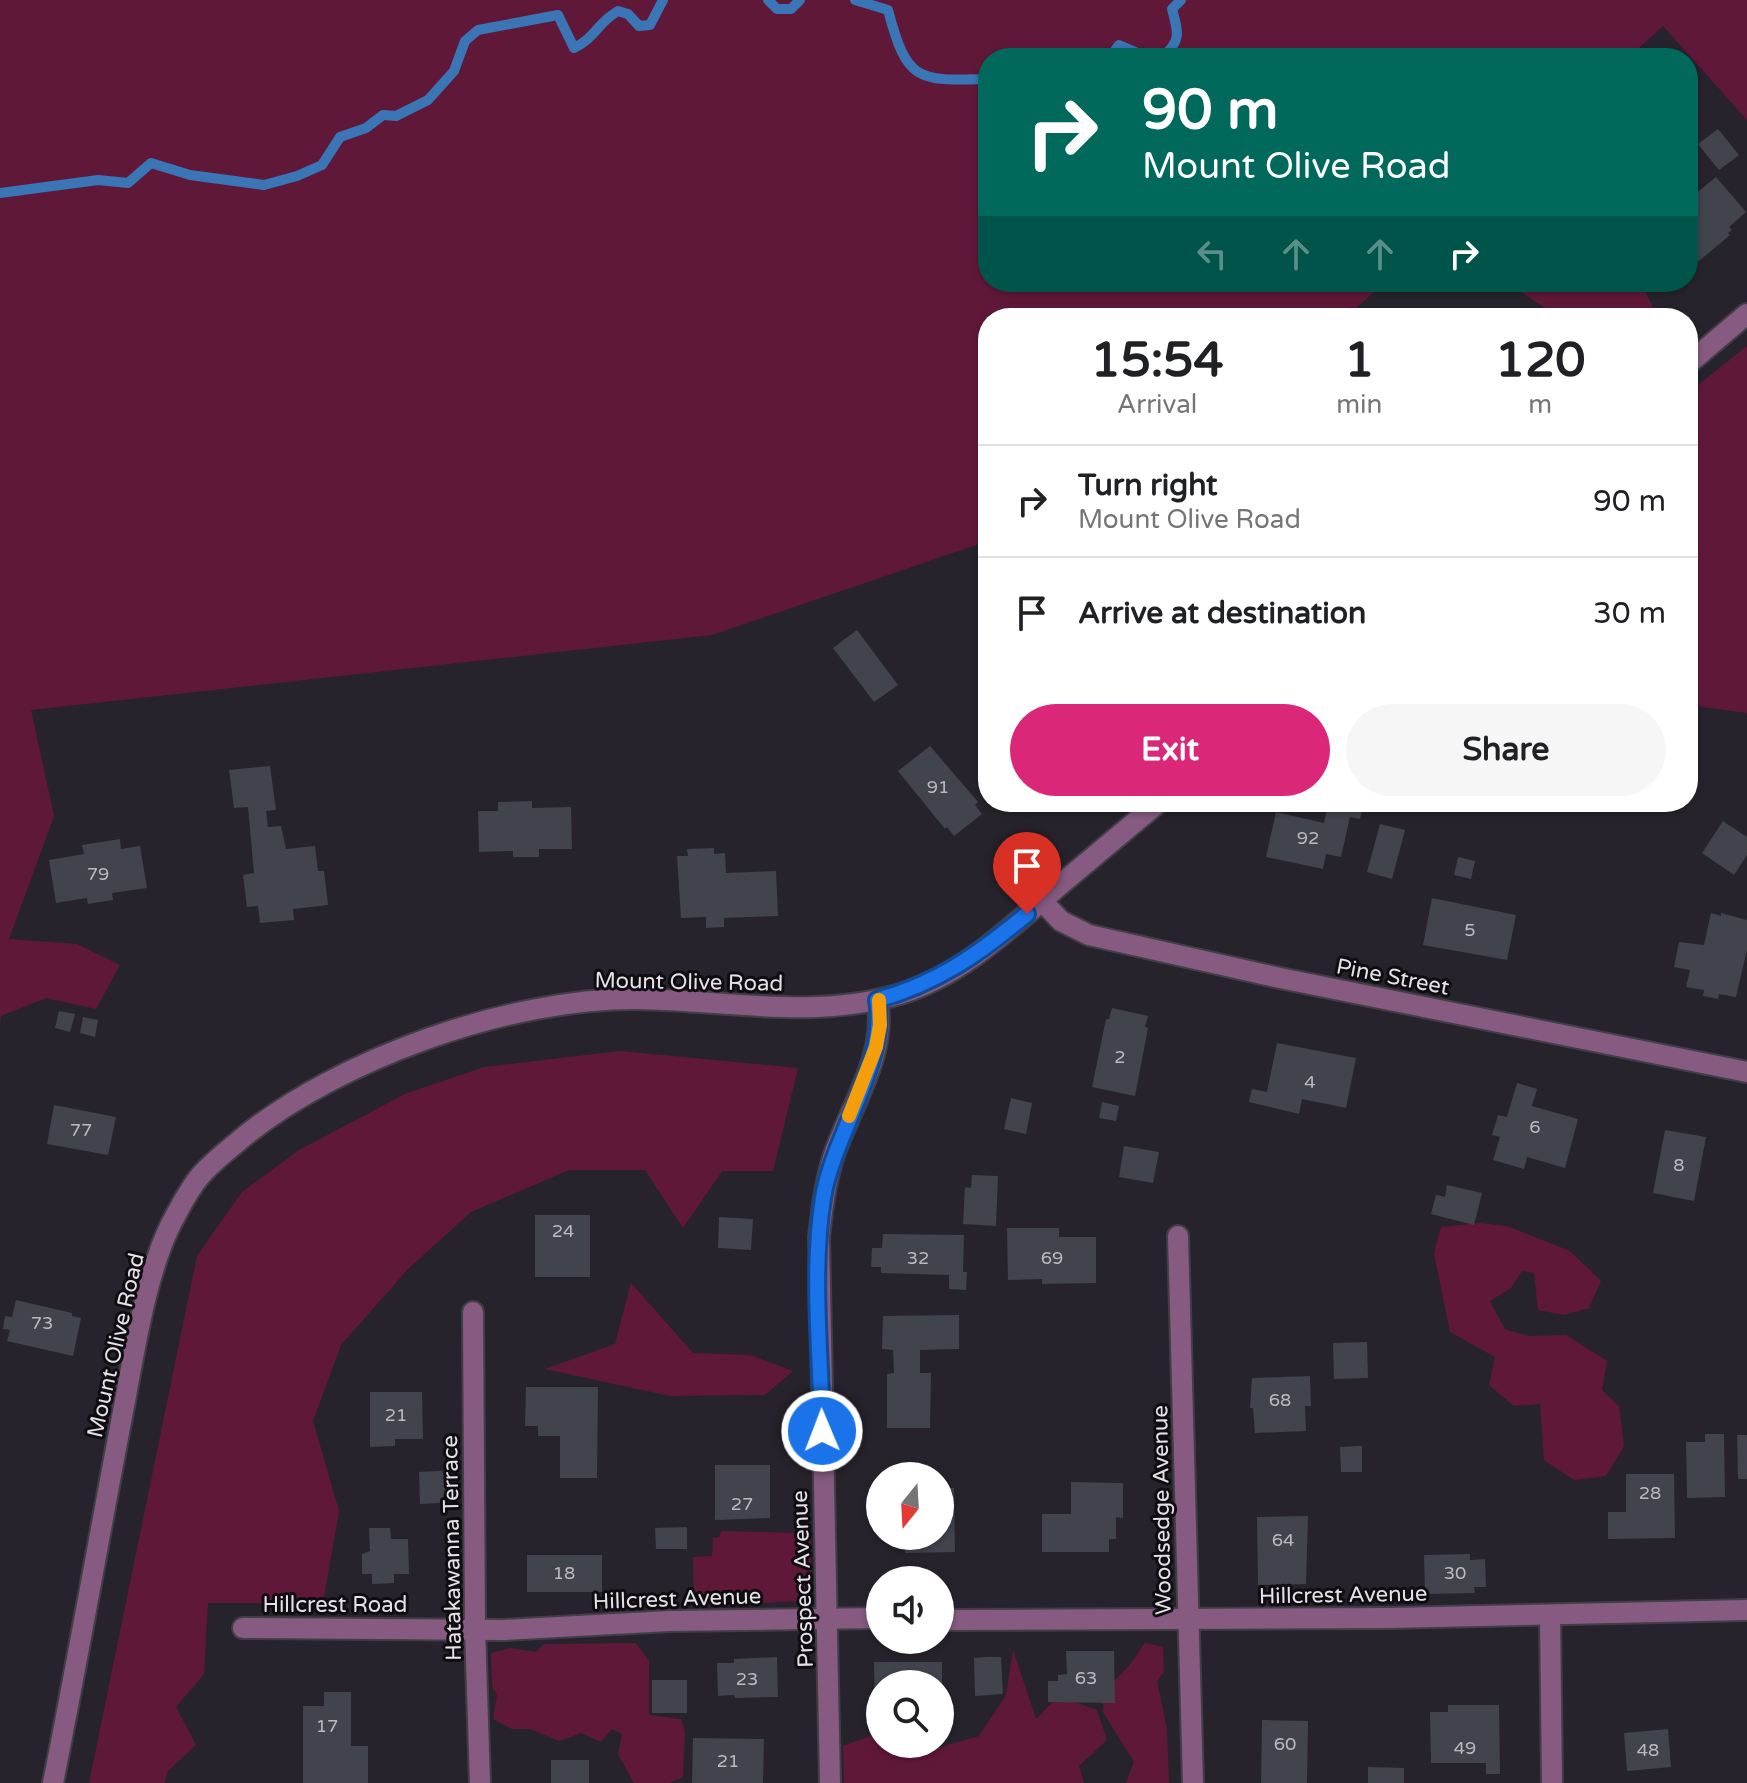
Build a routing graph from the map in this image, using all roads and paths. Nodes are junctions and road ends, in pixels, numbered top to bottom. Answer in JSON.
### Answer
{"nodes":[{"id":1,"x":1747,"y":314,"type":"edge"},
{"id":2,"x":1698,"y":356,"type":"edge"},
{"id":3,"x":1147,"y":812,"type":"edge"},
{"id":4,"x":1042,"y":901,"type":"junction"},
{"id":5,"x":877,"y":1000,"type":"junction"},
{"id":6,"x":1747,"y":1072,"type":"edge"},
{"id":7,"x":1178,"y":1236,"type":"dead end"},
{"id":8,"x":473,"y":1312,"type":"dead end"},
{"id":9,"x":1747,"y":1610,"type":"edge"},
{"id":10,"x":1550,"y":1615,"type":"junction"},
{"id":11,"x":828,"y":1617,"type":"junction"},
{"id":12,"x":866,"y":1618,"type":"edge"},
{"id":13,"x":954,"y":1620,"type":"edge"},
{"id":14,"x":1188,"y":1620,"type":"junction"},
{"id":15,"x":243,"y":1628,"type":"dead end"},
{"id":16,"x":475,"y":1629,"type":"junction"},
{"id":17,"x":53,"y":1783,"type":"edge"},
{"id":18,"x":480,"y":1783,"type":"edge"},
{"id":19,"x":830,"y":1783,"type":"edge"},
{"id":20,"x":1193,"y":1783,"type":"edge"},
{"id":21,"x":1552,"y":1783,"type":"edge"}],
"edges":[{"from":1,"to":2,"type":"street"},
{"from":3,"to":4,"type":"street","name":"Mount Olive Road"},
{"from":4,"to":5,"type":"street","name":"Mount Olive Road"},
{"from":4,"to":6,"type":"street","name":"Pine Street"},
{"from":5,"to":11,"type":"street","name":"Prospect Avenue"},
{"from":5,"to":17,"type":"street","name":"Mount Olive Road"},
{"from":7,"to":14,"type":"street","name":"Woodsedge Avenue"},
{"from":8,"to":16,"type":"street","name":"Hatakawanna Terrace"},
{"from":9,"to":10,"type":"street","name":"Hillcrest Avenue"},
{"from":10,"to":14,"type":"street","name":"Hillcrest Avenue"},
{"from":10,"to":21,"type":"street"},
{"from":11,"to":12,"type":"street","name":"Hillcrest Avenue"},
{"from":11,"to":16,"type":"street","name":"Hillcrest Avenue"},
{"from":11,"to":19,"type":"street","name":"Prospect Avenue"},
{"from":13,"to":14,"type":"street","name":"Hillcrest Avenue"},
{"from":14,"to":20,"type":"street","name":"Woodsedge Avenue"},
{"from":15,"to":16,"type":"street","name":"Hillcrest Road"},
{"from":16,"to":18,"type":"street","name":"Hatakawanna Terrace"}]}
